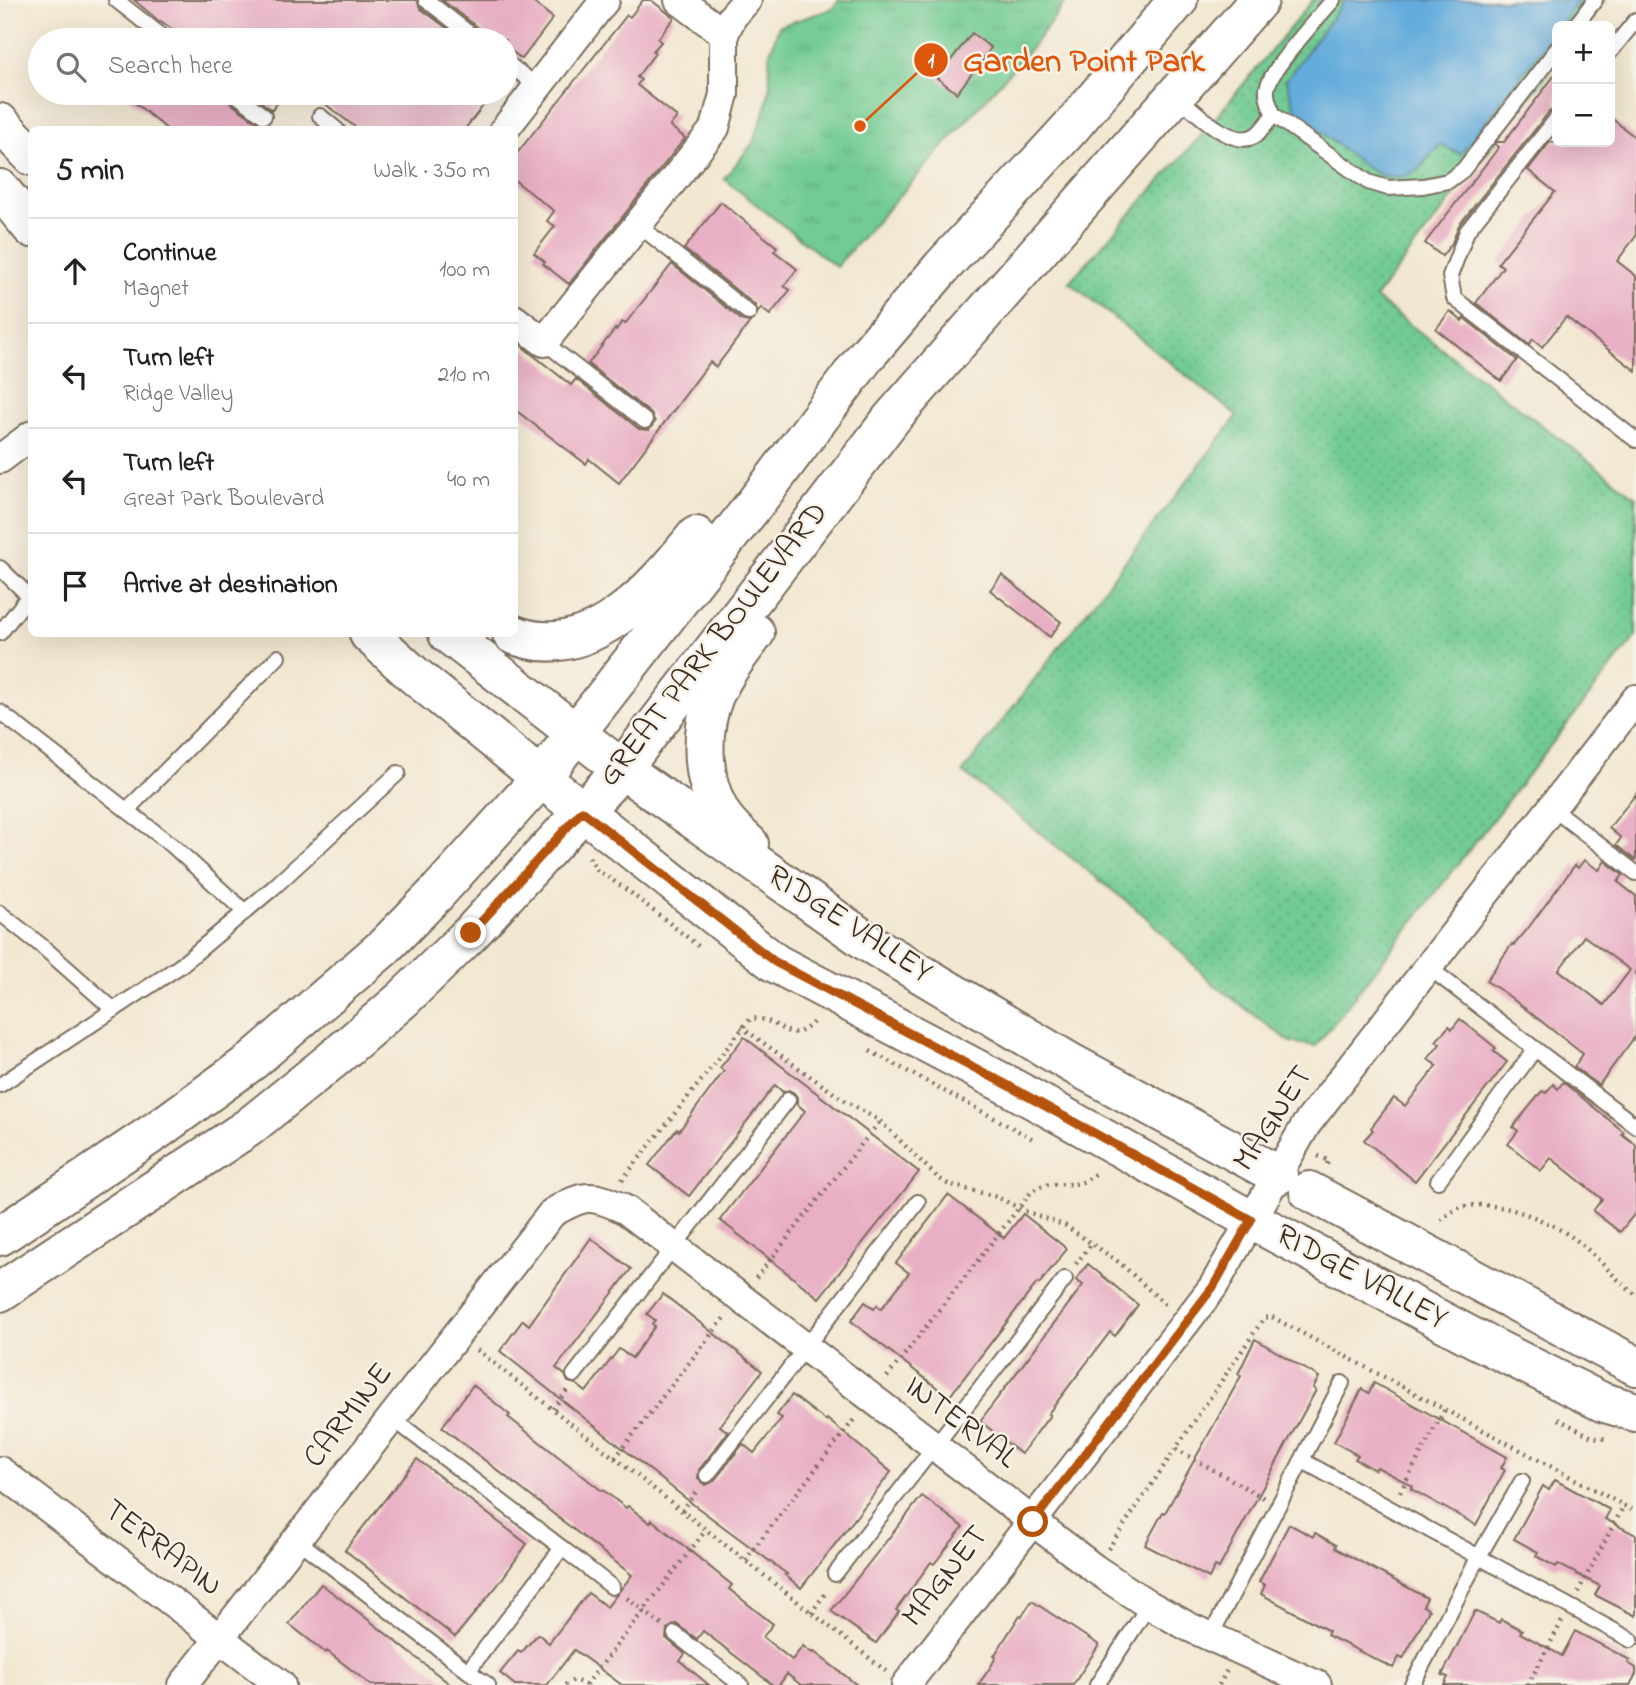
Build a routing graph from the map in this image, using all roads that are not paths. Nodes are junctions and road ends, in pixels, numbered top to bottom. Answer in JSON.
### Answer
{"nodes":[{"id":1,"x":116,"y":0,"type":"edge"},
{"id":2,"x":426,"y":0,"type":"edge"},
{"id":3,"x":605,"y":0,"type":"edge"},
{"id":4,"x":679,"y":0,"type":"edge"},
{"id":5,"x":747,"y":0,"type":"edge"},
{"id":6,"x":1178,"y":0,"type":"edge"},
{"id":7,"x":1259,"y":0,"type":"edge"},
{"id":8,"x":1332,"y":0,"type":"edge"},
{"id":9,"x":1595,"y":0,"type":"edge"},
{"id":10,"x":1636,"y":20,"type":"edge"},
{"id":11,"x":1579,"y":21,"type":"edge"},
{"id":12,"x":152,"y":28,"type":"edge"},
{"id":13,"x":462,"y":28,"type":"edge"},
{"id":14,"x":724,"y":34,"type":"junction"},
{"id":15,"x":1615,"y":46,"type":"edge"},
{"id":16,"x":1552,"y":55,"type":"edge"},
{"id":17,"x":518,"y":71,"type":"edge"},
{"id":18,"x":538,"y":87,"type":"junction"},
{"id":19,"x":1177,"y":96,"type":"junction"},
{"id":20,"x":250,"y":105,"type":"edge"},
{"id":21,"x":1274,"y":115,"type":"junction"},
{"id":22,"x":264,"y":116,"type":"dead end"},
{"id":23,"x":320,"y":116,"type":"dead end"},
{"id":24,"x":0,"y":123,"type":"edge"},
{"id":25,"x":1552,"y":124,"type":"edge"},
{"id":26,"x":332,"y":126,"type":"edge"},
{"id":27,"x":507,"y":126,"type":"edge"},
{"id":28,"x":28,"y":152,"type":"edge"},
{"id":29,"x":0,"y":189,"type":"edge"},
{"id":30,"x":28,"y":223,"type":"edge"},
{"id":31,"x":637,"y":224,"type":"junction"},
{"id":32,"x":749,"y":313,"type":"dead end"},
{"id":33,"x":518,"y":322,"type":"edge"},
{"id":34,"x":966,"y":334,"type":"junction"},
{"id":35,"x":544,"y":342,"type":"junction"},
{"id":36,"x":865,"y":357,"type":"junction"},
{"id":37,"x":645,"y":421,"type":"dead end"},
{"id":38,"x":28,"y":438,"type":"edge"},
{"id":39,"x":1636,"y":440,"type":"edge"},
{"id":40,"x":0,"y":458,"type":"edge"},
{"id":41,"x":0,"y":568,"type":"edge"},
{"id":42,"x":28,"y":593,"type":"edge"},
{"id":43,"x":28,"y":598,"type":"edge"},
{"id":44,"x":0,"y":633,"type":"edge"},
{"id":45,"x":518,"y":635,"type":"edge"},
{"id":46,"x":372,"y":637,"type":"edge"},
{"id":47,"x":453,"y":637,"type":"edge"},
{"id":48,"x":278,"y":657,"type":"dead end"},
{"id":49,"x":1636,"y":699,"type":"edge"},
{"id":50,"x":0,"y":712,"type":"edge"},
{"id":51,"x":576,"y":732,"type":"junction"},
{"id":52,"x":622,"y":769,"type":"junction"},
{"id":53,"x":398,"y":773,"type":"dead end"},
{"id":54,"x":541,"y":778,"type":"junction"},
{"id":55,"x":1552,"y":807,"type":"junction"},
{"id":56,"x":127,"y":810,"type":"junction"},
{"id":57,"x":582,"y":811,"type":"junction"},
{"id":58,"x":1636,"y":873,"type":"edge"},
{"id":59,"x":814,"y":905,"type":"junction"},
{"id":60,"x":245,"y":912,"type":"junction"},
{"id":61,"x":0,"y":913,"type":"edge"},
{"id":62,"x":1428,"y":967,"type":"junction"},
{"id":63,"x":114,"y":1010,"type":"junction"},
{"id":64,"x":1535,"y":1049,"type":"junction"},
{"id":65,"x":0,"y":1085,"type":"edge"},
{"id":66,"x":788,"y":1100,"type":"dead end"},
{"id":67,"x":1636,"y":1126,"type":"edge"},
{"id":68,"x":1437,"y":1181,"type":"dead end"},
{"id":69,"x":1294,"y":1183,"type":"junction"},
{"id":70,"x":576,"y":1198,"type":"joint"},
{"id":71,"x":918,"y":1202,"type":"dead end"},
{"id":72,"x":1251,"y":1220,"type":"junction"},
{"id":73,"x":0,"y":1236,"type":"edge"},
{"id":74,"x":674,"y":1247,"type":"junction"},
{"id":75,"x":1065,"y":1279,"type":"road end"},
{"id":76,"x":0,"y":1292,"type":"edge"},
{"id":77,"x":803,"y":1348,"type":"junction"},
{"id":78,"x":1636,"y":1366,"type":"edge"},
{"id":79,"x":574,"y":1375,"type":"dead end"},
{"id":80,"x":1342,"y":1383,"type":"dead end"},
{"id":81,"x":1636,"y":1412,"type":"edge"},
{"id":82,"x":392,"y":1418,"type":"junction"},
{"id":83,"x":935,"y":1447,"type":"junction"},
{"id":84,"x":1303,"y":1461,"type":"junction"},
{"id":85,"x":0,"y":1471,"type":"edge"},
{"id":86,"x":707,"y":1475,"type":"road end"},
{"id":87,"x":1522,"y":1481,"type":"dead end"},
{"id":88,"x":1033,"y":1522,"type":"junction"},
{"id":89,"x":297,"y":1540,"type":"junction"},
{"id":90,"x":562,"y":1548,"type":"junction"},
{"id":91,"x":1479,"y":1556,"type":"junction"},
{"id":92,"x":835,"y":1574,"type":"road end"},
{"id":93,"x":612,"y":1587,"type":"road end"},
{"id":94,"x":1149,"y":1605,"type":"junction"},
{"id":95,"x":675,"y":1634,"type":"road end"},
{"id":96,"x":220,"y":1637,"type":"junction"},
{"id":97,"x":1210,"y":1637,"type":"junction"},
{"id":98,"x":1631,"y":1640,"type":"dead end"},
{"id":99,"x":468,"y":1671,"type":"junction"},
{"id":100,"x":899,"y":1681,"type":"edge"},
{"id":101,"x":183,"y":1685,"type":"edge"},
{"id":102,"x":281,"y":1685,"type":"edge"},
{"id":103,"x":488,"y":1685,"type":"edge"},
{"id":104,"x":741,"y":1685,"type":"edge"},
{"id":105,"x":1097,"y":1685,"type":"edge"},
{"id":106,"x":1317,"y":1685,"type":"edge"},
{"id":107,"x":1412,"y":1685,"type":"edge"}],
"edges":[{"from":1,"to":12,"type":"lane"},
{"from":2,"to":13,"type":"lane"},
{"from":3,"to":18,"type":"street"},
{"from":4,"to":14,"type":"street"},
{"from":5,"to":14,"type":"street"},
{"from":6,"to":36,"type":"main road","name":"GREAT PARK BOULEVARD"},
{"from":7,"to":19,"type":"main road","name":"GREAT PARK BOULEVARD"},
{"from":8,"to":21,"type":"lane"},
{"from":9,"to":11,"type":"lane"},
{"from":10,"to":15,"type":"lane"},
{"from":14,"to":31,"type":"street"},
{"from":16,"to":21,"type":"lane"},
{"from":17,"to":18,"type":"lane"},
{"from":18,"to":27,"type":"street"},
{"from":19,"to":21,"type":"lane"},
{"from":19,"to":34,"type":"main road","name":"GREAT PARK BOULEVARD"},
{"from":20,"to":22,"type":"lane"},
{"from":23,"to":26,"type":"lane"},
{"from":24,"to":28,"type":"main road"},
{"from":25,"to":39,"type":"lane"},
{"from":29,"to":30,"type":"main road"},
{"from":31,"to":32,"type":"lane"},
{"from":31,"to":35,"type":"street"},
{"from":33,"to":35,"type":"street"},
{"from":34,"to":52,"type":"main road","name":"GREAT PARK BOULEVARD"},
{"from":34,"to":59,"type":"main road"},
{"from":35,"to":37,"type":"lane"},
{"from":36,"to":45,"type":"main road"},
{"from":36,"to":51,"type":"main road","name":"GREAT PARK BOULEVARD"},
{"from":38,"to":40,"type":"street"},
{"from":41,"to":42,"type":"lane"},
{"from":43,"to":44,"type":"lane"},
{"from":46,"to":54,"type":"main road","name":"RIDGE VALLEY"},
{"from":47,"to":51,"type":"main road","name":"RIDGE VALLEY"},
{"from":48,"to":56,"type":"lane"},
{"from":49,"to":55,"type":"street","name":"MAGNET"},
{"from":50,"to":56,"type":"lane"},
{"from":51,"to":52,"type":"main road","name":"RIDGE VALLEY"},
{"from":51,"to":54,"type":"main road","name":"GREAT PARK BOULEVARD"},
{"from":52,"to":57,"type":"main road","name":"GREAT PARK BOULEVARD"},
{"from":52,"to":59,"type":"main road","name":"RIDGE VALLEY"},
{"from":53,"to":60,"type":"lane"},
{"from":54,"to":57,"type":"main road","name":"RIDGE VALLEY"},
{"from":54,"to":73,"type":"main road","name":"GREAT PARK BOULEVARD"},
{"from":55,"to":58,"type":"lane"},
{"from":55,"to":62,"type":"street","name":"MAGNET"},
{"from":56,"to":60,"type":"lane"},
{"from":57,"to":72,"type":"main road","name":"RIDGE VALLEY"},
{"from":57,"to":76,"type":"main road","name":"GREAT PARK BOULEVARD"},
{"from":59,"to":69,"type":"main road","name":"RIDGE VALLEY"},
{"from":60,"to":63,"type":"lane"},
{"from":61,"to":63,"type":"lane"},
{"from":62,"to":64,"type":"lane"},
{"from":62,"to":69,"type":"street","name":"MAGNET"},
{"from":63,"to":65,"type":"lane"},
{"from":64,"to":67,"type":"lane"},
{"from":64,"to":68,"type":"lane"},
{"from":66,"to":74,"type":"lane"},
{"from":69,"to":72,"type":"street","name":"MAGNET"},
{"from":69,"to":78,"type":"main road","name":"RIDGE VALLEY"},
{"from":70,"to":74,"type":"street","name":"INTERVAL"},
{"from":70,"to":82,"type":"street","name":"CARMINE"},
{"from":71,"to":77,"type":"lane"},
{"from":72,"to":81,"type":"main road","name":"RIDGE VALLEY"},
{"from":72,"to":88,"type":"street","name":"MAGNET"},
{"from":74,"to":77,"type":"street","name":"INTERVAL"},
{"from":74,"to":79,"type":"lane"},
{"from":75,"to":83,"type":"lane"},
{"from":77,"to":83,"type":"street","name":"INTERVAL"},
{"from":77,"to":86,"type":"lane"},
{"from":80,"to":84,"type":"lane"},
{"from":82,"to":89,"type":"street","name":"CARMINE"},
{"from":82,"to":90,"type":"lane"},
{"from":83,"to":88,"type":"street","name":"INTERVAL"},
{"from":83,"to":92,"type":"lane"},
{"from":84,"to":91,"type":"lane"},
{"from":84,"to":97,"type":"lane"},
{"from":85,"to":96,"type":"street","name":"TERRAPIN"},
{"from":87,"to":91,"type":"lane"},
{"from":88,"to":94,"type":"street","name":"INTERVAL"},
{"from":88,"to":100,"type":"street","name":"MAGNET"},
{"from":89,"to":96,"type":"street","name":"CARMINE"},
{"from":89,"to":99,"type":"lane"},
{"from":90,"to":93,"type":"lane"},
{"from":90,"to":99,"type":"lane"},
{"from":91,"to":98,"type":"lane"},
{"from":91,"to":107,"type":"lane"},
{"from":94,"to":97,"type":"street","name":"INTERVAL"},
{"from":94,"to":105,"type":"lane"},
{"from":95,"to":104,"type":"lane"},
{"from":96,"to":101,"type":"street","name":"CARMINE"},
{"from":96,"to":102,"type":"street","name":"TERRAPIN"},
{"from":97,"to":106,"type":"street","name":"INTERVAL"},
{"from":99,"to":103,"type":"lane"}]}
